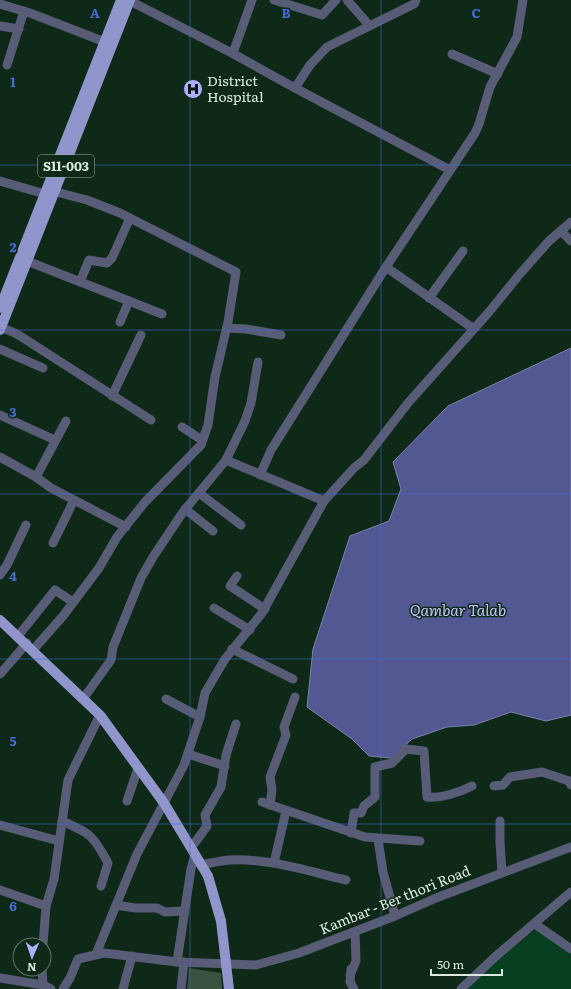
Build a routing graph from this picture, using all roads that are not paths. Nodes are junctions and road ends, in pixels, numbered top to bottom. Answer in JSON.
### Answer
{"nodes":[{"id":1,"x":127,"y":0,"type":"edge"},
{"id":2,"x":252,"y":0,"type":"edge"},
{"id":3,"x":274,"y":0,"type":"edge"},
{"id":4,"x":336,"y":0,"type":"edge"},
{"id":5,"x":347,"y":0,"type":"edge"},
{"id":6,"x":416,"y":0,"type":"edge"},
{"id":7,"x":523,"y":0,"type":"edge"},
{"id":8,"x":0,"y":4,"type":"edge"},
{"id":9,"x":24,"y":11,"type":"junction"},
{"id":10,"x":369,"y":25,"type":"junction"},
{"id":11,"x":0,"y":26,"type":"edge"},
{"id":12,"x":18,"y":29,"type":"junction"},
{"id":13,"x":105,"y":42,"type":"junction"},
{"id":14,"x":233,"y":53,"type":"junction"},
{"id":15,"x":452,"y":54,"type":"dead end"},
{"id":16,"x":7,"y":65,"type":"dead end"},
{"id":17,"x":498,"y":74,"type":"junction"},
{"id":18,"x":295,"y":88,"type":"junction"},
{"id":19,"x":450,"y":170,"type":"junction"},
{"id":20,"x":0,"y":181,"type":"edge"},
{"id":21,"x":56,"y":192,"type":"junction"},
{"id":22,"x":45,"y":194,"type":"junction"},
{"id":23,"x":130,"y":218,"type":"junction"},
{"id":24,"x":571,"y":222,"type":"edge"},
{"id":25,"x":560,"y":231,"type":"junction"},
{"id":26,"x":571,"y":241,"type":"edge"},
{"id":27,"x":463,"y":251,"type":"dead end"},
{"id":28,"x":27,"y":261,"type":"junction"},
{"id":29,"x":386,"y":267,"type":"junction"},
{"id":30,"x":80,"y":282,"type":"junction"},
{"id":31,"x":429,"y":298,"type":"junction"},
{"id":32,"x":128,"y":301,"type":"junction"},
{"id":33,"x":0,"y":308,"type":"edge"},
{"id":34,"x":162,"y":314,"type":"dead end"},
{"id":35,"x":120,"y":322,"type":"dead end"},
{"id":36,"x":1,"y":328,"type":"edge"},
{"id":37,"x":227,"y":328,"type":"junction"},
{"id":38,"x":474,"y":329,"type":"junction"},
{"id":39,"x":141,"y":335,"type":"dead end"},
{"id":40,"x":281,"y":335,"type":"dead end"},
{"id":41,"x":0,"y":349,"type":"edge"},
{"id":42,"x":258,"y":362,"type":"dead end"},
{"id":43,"x":43,"y":368,"type":"dead end"},
{"id":44,"x":112,"y":396,"type":"junction"},
{"id":45,"x":0,"y":415,"type":"edge"},
{"id":46,"x":66,"y":420,"type":"dead end"},
{"id":47,"x":151,"y":420,"type":"dead end"},
{"id":48,"x":182,"y":427,"type":"dead end"},
{"id":49,"x":55,"y":440,"type":"junction"},
{"id":50,"x":202,"y":440,"type":"junction"},
{"id":51,"x":0,"y":456,"type":"edge"},
{"id":52,"x":226,"y":460,"type":"junction"},
{"id":53,"x":260,"y":475,"type":"junction"},
{"id":54,"x":36,"y":477,"type":"junction"},
{"id":55,"x":199,"y":493,"type":"junction"},
{"id":56,"x":74,"y":500,"type":"junction"},
{"id":57,"x":324,"y":501,"type":"junction"},
{"id":58,"x":185,"y":509,"type":"junction"},
{"id":59,"x":26,"y":525,"type":"dead end"},
{"id":60,"x":241,"y":525,"type":"dead end"},
{"id":61,"x":126,"y":526,"type":"junction"},
{"id":62,"x":213,"y":532,"type":"dead end"},
{"id":63,"x":54,"y":544,"type":"dead end"},
{"id":64,"x":0,"y":575,"type":"edge"},
{"id":65,"x":237,"y":576,"type":"dead end"},
{"id":66,"x":73,"y":602,"type":"junction"},
{"id":67,"x":214,"y":608,"type":"dead end"},
{"id":68,"x":265,"y":609,"type":"junction"},
{"id":69,"x":0,"y":620,"type":"edge"},
{"id":70,"x":250,"y":630,"type":"junction"},
{"id":71,"x":18,"y":636,"type":"junction"},
{"id":72,"x":30,"y":647,"type":"junction"},
{"id":73,"x":232,"y":649,"type":"junction"},
{"id":74,"x":0,"y":674,"type":"edge"},
{"id":75,"x":293,"y":679,"type":"dead end"},
{"id":76,"x":295,"y":697,"type":"dead end"},
{"id":77,"x":83,"y":699,"type":"junction"},
{"id":78,"x":166,"y":699,"type":"dead end"},
{"id":79,"x":100,"y":715,"type":"junction"},
{"id":80,"x":200,"y":717,"type":"junction"},
{"id":81,"x":236,"y":724,"type":"dead end"},
{"id":82,"x":188,"y":754,"type":"junction"},
{"id":83,"x":225,"y":766,"type":"junction"},
{"id":84,"x":138,"y":768,"type":"junction"},
{"id":85,"x":472,"y":786,"type":"dead end"},
{"id":86,"x":494,"y":786,"type":"dead end"},
{"id":87,"x":571,"y":786,"type":"edge"},
{"id":88,"x":127,"y":801,"type":"dead end"},
{"id":89,"x":164,"y":803,"type":"junction"},
{"id":90,"x":286,"y":811,"type":"junction"},
{"id":91,"x":62,"y":821,"type":"junction"},
{"id":92,"x":500,"y":821,"type":"dead end"},
{"id":93,"x":0,"y":825,"type":"edge"},
{"id":94,"x":350,"y":833,"type":"junction"},
{"id":95,"x":378,"y":839,"type":"junction"},
{"id":96,"x":59,"y":841,"type":"junction"},
{"id":97,"x":420,"y":841,"type":"dead end"},
{"id":98,"x":571,"y":847,"type":"edge"},
{"id":99,"x":193,"y":851,"type":"junction"},
{"id":100,"x":274,"y":863,"type":"junction"},
{"id":101,"x":201,"y":865,"type":"junction"},
{"id":102,"x":502,"y":873,"type":"junction"},
{"id":103,"x":346,"y":880,"type":"dead end"},
{"id":104,"x":100,"y":886,"type":"dead end"},
{"id":105,"x":0,"y":890,"type":"edge"},
{"id":106,"x":571,"y":892,"type":"edge"},
{"id":107,"x":116,"y":905,"type":"junction"},
{"id":108,"x":46,"y":906,"type":"junction"},
{"id":109,"x":184,"y":911,"type":"junction"},
{"id":110,"x":395,"y":916,"type":"junction"},
{"id":111,"x":535,"y":924,"type":"junction"},
{"id":112,"x":355,"y":932,"type":"junction"},
{"id":113,"x":43,"y":937,"type":"edge"},
{"id":114,"x":571,"y":949,"type":"edge"},
{"id":115,"x":96,"y":954,"type":"junction"},
{"id":116,"x":132,"y":956,"type":"junction"},
{"id":117,"x":181,"y":962,"type":"junction"},
{"id":118,"x":226,"y":964,"type":"junction"},
{"id":119,"x":44,"y":977,"type":"edge"},
{"id":120,"x":0,"y":978,"type":"edge"},
{"id":121,"x":47,"y":987,"type":"edge"},
{"id":122,"x":63,"y":989,"type":"edge"},
{"id":123,"x":123,"y":989,"type":"edge"},
{"id":124,"x":181,"y":989,"type":"edge"},
{"id":125,"x":229,"y":989,"type":"edge"},
{"id":126,"x":354,"y":989,"type":"edge"},
{"id":127,"x":461,"y":989,"type":"edge"}],
"edges":[{"from":1,"to":13,"type":"main road","number":"S11-003"},
{"from":1,"to":14,"type":"street"},
{"from":1,"to":21,"type":"main road","number":"S11-003"},
{"from":2,"to":14,"type":"street"},
{"from":3,"to":4,"type":"street"},
{"from":5,"to":10,"type":"street"},
{"from":6,"to":10,"type":"street"},
{"from":7,"to":17,"type":"street"},
{"from":8,"to":9,"type":"street"},
{"from":9,"to":12,"type":"street"},
{"from":9,"to":13,"type":"street"},
{"from":10,"to":18,"type":"street"},
{"from":11,"to":12,"type":"street"},
{"from":12,"to":16,"type":"street"},
{"from":13,"to":22,"type":"main road","number":"S11-003"},
{"from":14,"to":18,"type":"street"},
{"from":15,"to":17,"type":"street"},
{"from":17,"to":19,"type":"street"},
{"from":18,"to":19,"type":"street"},
{"from":19,"to":29,"type":"street"},
{"from":20,"to":22,"type":"street"},
{"from":21,"to":23,"type":"street"},
{"from":21,"to":28,"type":"main road","number":"S11-003"},
{"from":22,"to":33,"type":"main road","number":"S11-003"},
{"from":23,"to":30,"type":"street"},
{"from":23,"to":37,"type":"street"},
{"from":24,"to":25,"type":"street"},
{"from":25,"to":26,"type":"street"},
{"from":25,"to":38,"type":"street"},
{"from":27,"to":31,"type":"street"},
{"from":28,"to":30,"type":"street"},
{"from":28,"to":36,"type":"main road","number":"S11-003"},
{"from":29,"to":31,"type":"street"},
{"from":29,"to":53,"type":"street"},
{"from":30,"to":32,"type":"street"},
{"from":31,"to":38,"type":"street"},
{"from":32,"to":34,"type":"street"},
{"from":32,"to":35,"type":"street"},
{"from":36,"to":44,"type":"street"},
{"from":37,"to":40,"type":"street"},
{"from":37,"to":50,"type":"street"},
{"from":38,"to":57,"type":"street"},
{"from":39,"to":44,"type":"street"},
{"from":41,"to":43,"type":"street"},
{"from":42,"to":52,"type":"street"},
{"from":44,"to":47,"type":"street"},
{"from":45,"to":49,"type":"street"},
{"from":46,"to":49,"type":"street"},
{"from":48,"to":50,"type":"street"},
{"from":49,"to":54,"type":"street"},
{"from":50,"to":61,"type":"street"},
{"from":51,"to":54,"type":"street"},
{"from":52,"to":53,"type":"street"},
{"from":52,"to":55,"type":"street"},
{"from":53,"to":57,"type":"street"},
{"from":54,"to":56,"type":"street"},
{"from":55,"to":58,"type":"street"},
{"from":55,"to":60,"type":"street"},
{"from":56,"to":61,"type":"street"},
{"from":56,"to":63,"type":"street"},
{"from":57,"to":68,"type":"street"},
{"from":58,"to":62,"type":"street"},
{"from":58,"to":77,"type":"street"},
{"from":59,"to":64,"type":"street"},
{"from":61,"to":66,"type":"street"},
{"from":65,"to":68,"type":"street"},
{"from":66,"to":71,"type":"street"},
{"from":66,"to":72,"type":"street"},
{"from":67,"to":70,"type":"street"},
{"from":68,"to":70,"type":"street"},
{"from":69,"to":71,"type":"main road"},
{"from":70,"to":73,"type":"street"},
{"from":71,"to":72,"type":"main road"},
{"from":72,"to":74,"type":"street"},
{"from":72,"to":77,"type":"main road"},
{"from":73,"to":75,"type":"street"},
{"from":73,"to":80,"type":"street"},
{"from":76,"to":90,"type":"street"},
{"from":77,"to":79,"type":"main road"},
{"from":78,"to":80,"type":"street"},
{"from":79,"to":84,"type":"main road"},
{"from":79,"to":91,"type":"street"},
{"from":80,"to":82,"type":"street"},
{"from":81,"to":83,"type":"street"},
{"from":82,"to":83,"type":"street"},
{"from":82,"to":89,"type":"street"},
{"from":83,"to":99,"type":"street"},
{"from":84,"to":88,"type":"street"},
{"from":84,"to":89,"type":"main road"},
{"from":85,"to":94,"type":"street"},
{"from":86,"to":87,"type":"street"},
{"from":89,"to":99,"type":"main road"},
{"from":89,"to":107,"type":"street"},
{"from":90,"to":94,"type":"street"},
{"from":90,"to":100,"type":"street"},
{"from":91,"to":96,"type":"street"},
{"from":91,"to":104,"type":"street"},
{"from":92,"to":102,"type":"street"},
{"from":93,"to":96,"type":"street"},
{"from":94,"to":95,"type":"street"},
{"from":95,"to":97,"type":"street"},
{"from":95,"to":110,"type":"street"},
{"from":96,"to":108,"type":"street"},
{"from":98,"to":102,"type":"street","name":"Kambar - Ber thori Road"},
{"from":99,"to":101,"type":"main road"},
{"from":99,"to":109,"type":"street"},
{"from":100,"to":101,"type":"street"},
{"from":100,"to":103,"type":"street"},
{"from":101,"to":118,"type":"main road"},
{"from":102,"to":110,"type":"street","name":"Kambar - Ber thori Road"},
{"from":105,"to":108,"type":"street"},
{"from":106,"to":111,"type":"street"},
{"from":107,"to":109,"type":"street"},
{"from":107,"to":115,"type":"street"},
{"from":108,"to":113,"type":"street"},
{"from":109,"to":117,"type":"street"},
{"from":110,"to":112,"type":"street","name":"Kambar - Ber thori Road"},
{"from":111,"to":114,"type":"street"},
{"from":111,"to":127,"type":"street"},
{"from":112,"to":118,"type":"street","name":"Kambar - Ber thori Road"},
{"from":112,"to":126,"type":"street"},
{"from":115,"to":116,"type":"street","name":"Kambar - Ber thori Road"},
{"from":115,"to":122,"type":"street","name":"Kambar - Ber thori Road"},
{"from":116,"to":117,"type":"street","name":"Kambar - Ber thori Road"},
{"from":116,"to":123,"type":"street"},
{"from":117,"to":118,"type":"street","name":"Kambar - Ber thori Road"},
{"from":117,"to":124,"type":"street"},
{"from":118,"to":125,"type":"main road"},
{"from":119,"to":121,"type":"street"},
{"from":120,"to":121,"type":"street"}]}
